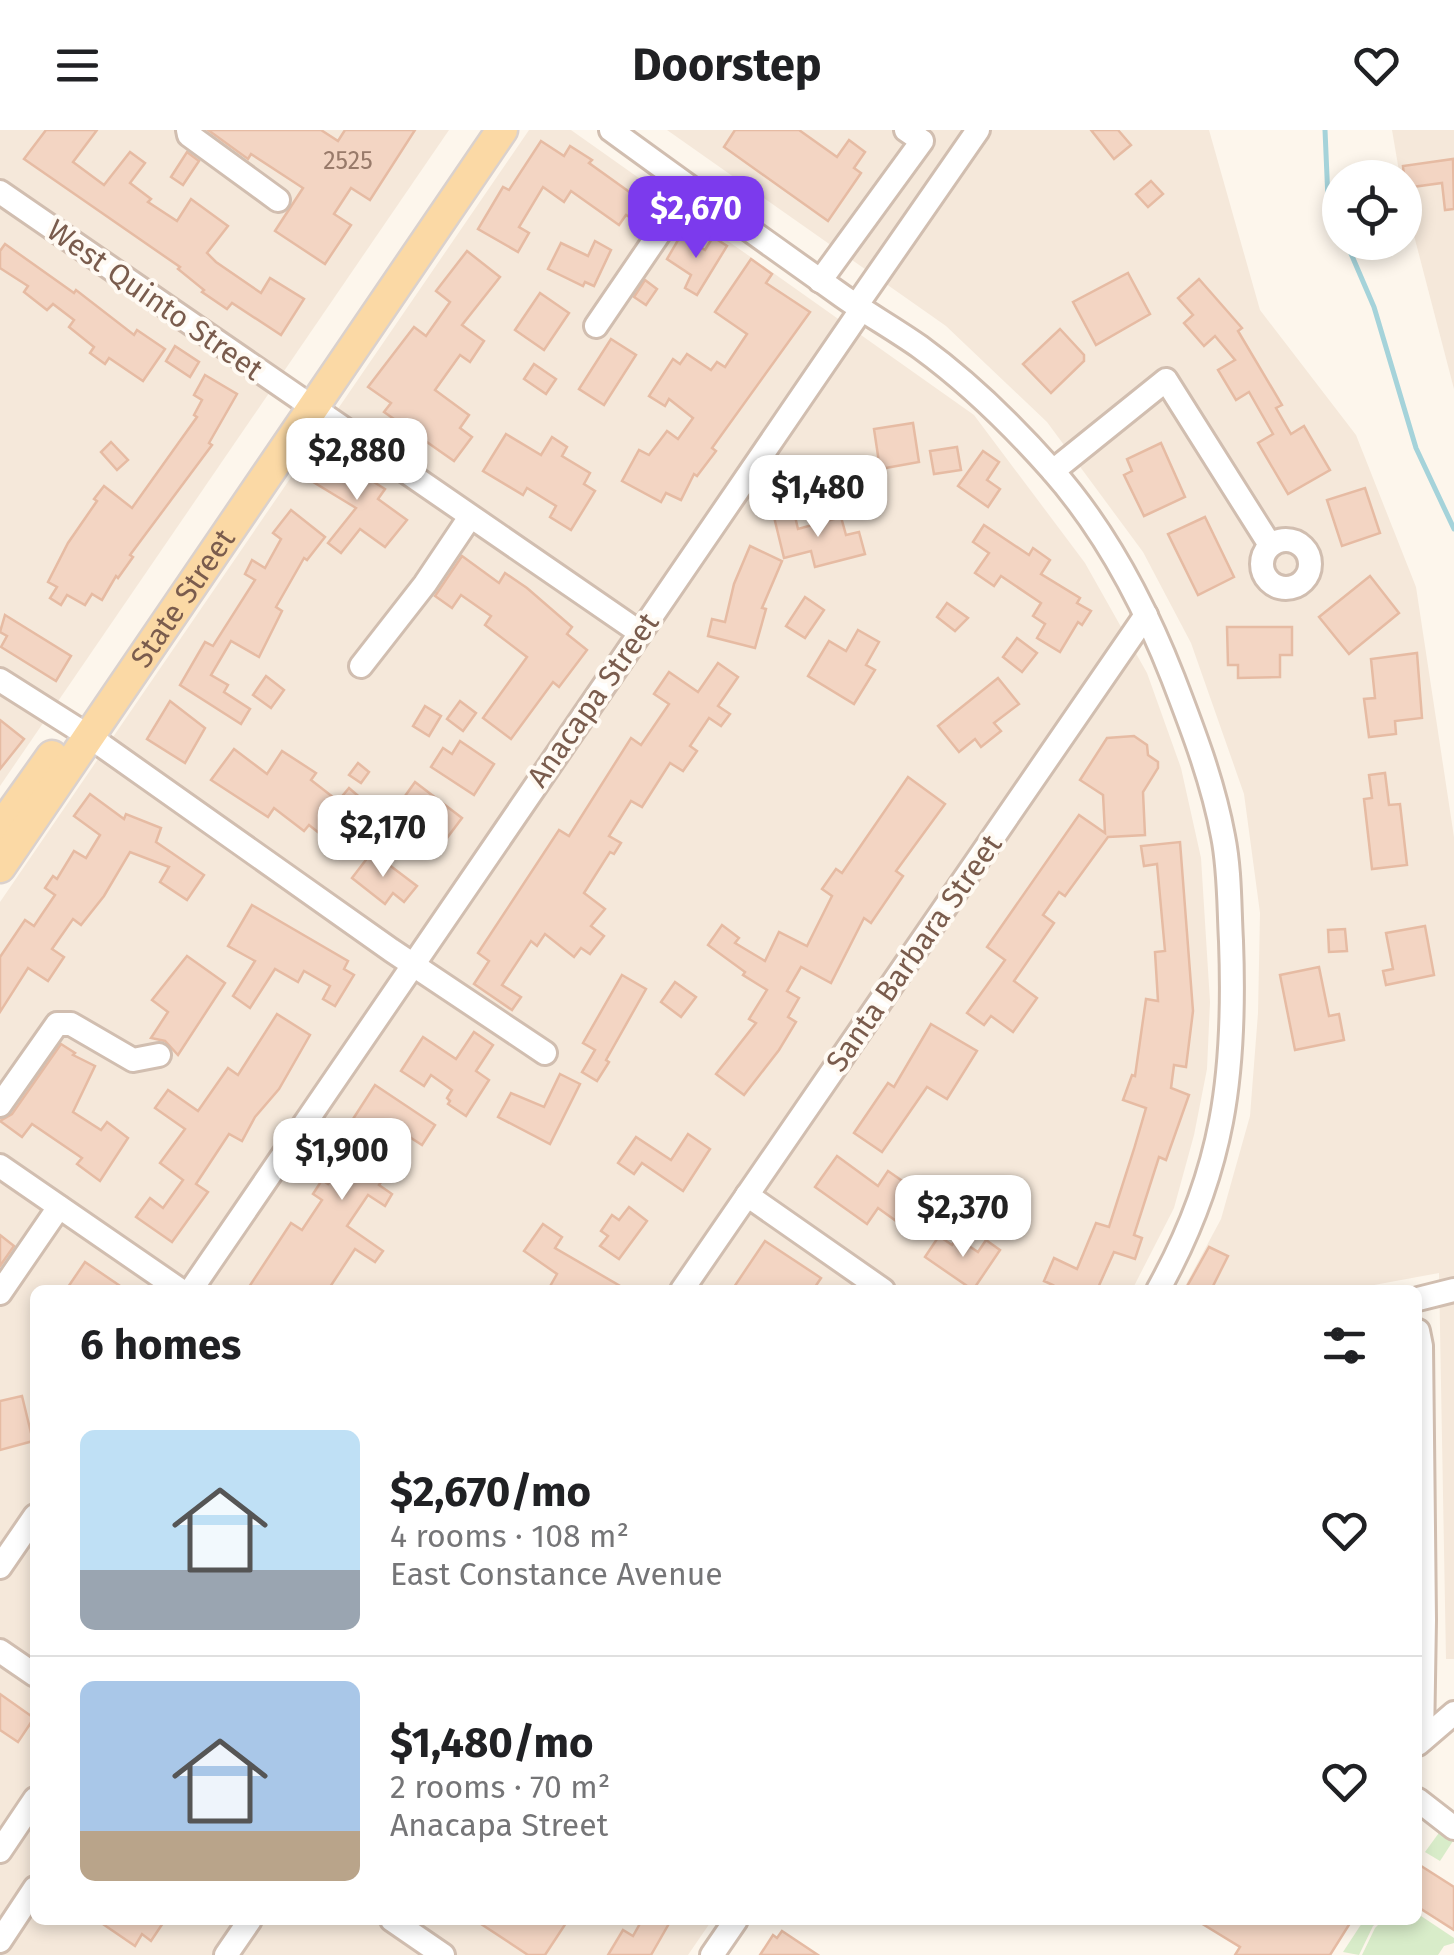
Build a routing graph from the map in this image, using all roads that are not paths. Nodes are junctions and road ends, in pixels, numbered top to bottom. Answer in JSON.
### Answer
{"nodes":[{"id":1,"x":188,"y":130,"type":"edge"},
{"id":2,"x":480,"y":130,"type":"edge"},
{"id":3,"x":502,"y":130,"type":"edge"},
{"id":4,"x":612,"y":130,"type":"edge"},
{"id":5,"x":978,"y":130,"type":"edge"},
{"id":6,"x":919,"y":134,"type":"edge"},
{"id":7,"x":690,"y":188,"type":"junction"},
{"id":8,"x":0,"y":192,"type":"edge"},
{"id":9,"x":278,"y":200,"type":"dead end"},
{"id":10,"x":416,"y":240,"type":"junction"},
{"id":11,"x":850,"y":240,"type":"junction"},
{"id":12,"x":885,"y":265,"type":"junction"},
{"id":13,"x":820,"y":281,"type":"junction"},
{"id":14,"x":859,"y":308,"type":"junction"},
{"id":15,"x":596,"y":326,"type":"dead end"},
{"id":16,"x":303,"y":403,"type":"junction"},
{"id":17,"x":1053,"y":471,"type":"junction"},
{"id":18,"x":470,"y":517,"type":"junction"},
{"id":19,"x":1270,"y":545,"type":"dead end"},
{"id":20,"x":1146,"y":615,"type":"junction"},
{"id":21,"x":639,"y":632,"type":"junction"},
{"id":22,"x":360,"y":666,"type":"dead end"},
{"id":23,"x":0,"y":680,"type":"edge"},
{"id":24,"x":81,"y":732,"type":"junction"},
{"id":25,"x":0,"y":830,"type":"edge"},
{"id":26,"x":0,"y":867,"type":"edge"},
{"id":27,"x":412,"y":964,"type":"junction"},
{"id":28,"x":545,"y":1053,"type":"dead end"},
{"id":29,"x":159,"y":1055,"type":"dead end"},
{"id":30,"x":0,"y":1105,"type":"edge"},
{"id":31,"x":0,"y":1166,"type":"edge"},
{"id":32,"x":747,"y":1195,"type":"junction"},
{"id":33,"x":59,"y":1207,"type":"junction"},
{"id":34,"x":173,"y":1285,"type":"edge"},
{"id":35,"x":194,"y":1285,"type":"edge"},
{"id":36,"x":685,"y":1285,"type":"edge"},
{"id":37,"x":877,"y":1285,"type":"edge"},
{"id":38,"x":1160,"y":1285,"type":"edge"},
{"id":39,"x":1454,"y":1290,"type":"edge"},
{"id":40,"x":0,"y":1294,"type":"edge"},
{"id":41,"x":1422,"y":1298,"type":"edge"},
{"id":42,"x":1422,"y":1437,"type":"edge"},
{"id":43,"x":30,"y":1523,"type":"edge"},
{"id":44,"x":0,"y":1566,"type":"edge"},
{"id":45,"x":0,"y":1651,"type":"edge"},
{"id":46,"x":30,"y":1672,"type":"edge"},
{"id":47,"x":1422,"y":1681,"type":"edge"},
{"id":48,"x":1454,"y":1712,"type":"edge"},
{"id":49,"x":1422,"y":1740,"type":"edge"},
{"id":50,"x":1422,"y":1803,"type":"edge"},
{"id":51,"x":30,"y":1806,"type":"edge"},
{"id":52,"x":1454,"y":1828,"type":"edge"},
{"id":53,"x":0,"y":1851,"type":"edge"},
{"id":54,"x":30,"y":1895,"type":"edge"},
{"id":55,"x":247,"y":1925,"type":"edge"},
{"id":56,"x":399,"y":1925,"type":"edge"},
{"id":57,"x":733,"y":1925,"type":"edge"},
{"id":58,"x":0,"y":1940,"type":"edge"},
{"id":59,"x":226,"y":1955,"type":"edge"},
{"id":60,"x":443,"y":1955,"type":"edge"},
{"id":61,"x":712,"y":1955,"type":"edge"}],
"edges":[{"from":1,"to":9,"type":"street"},
{"from":2,"to":10,"type":"main road","name":"State Street"},
{"from":3,"to":10,"type":"main road","name":"State Street"},
{"from":4,"to":7,"type":"street"},
{"from":5,"to":12,"type":"street","name":"Anacapa Street"},
{"from":6,"to":11,"type":"street"},
{"from":7,"to":13,"type":"street"},
{"from":7,"to":15,"type":"street"},
{"from":8,"to":16,"type":"street","name":"West Quinto Street"},
{"from":10,"to":16,"type":"main road","name":"State Street"},
{"from":11,"to":12,"type":"street"},
{"from":11,"to":13,"type":"street"},
{"from":12,"to":14,"type":"street","name":"Anacapa Street"},
{"from":13,"to":14,"type":"street"},
{"from":14,"to":17,"type":"street"},
{"from":14,"to":21,"type":"street","name":"Anacapa Street"},
{"from":16,"to":18,"type":"street","name":"West Quinto Street"},
{"from":16,"to":24,"type":"main road","name":"State Street"},
{"from":17,"to":19,"type":"street"},
{"from":17,"to":20,"type":"street"},
{"from":18,"to":21,"type":"street","name":"West Quinto Street"},
{"from":18,"to":22,"type":"street"},
{"from":20,"to":32,"type":"street","name":"Santa Barbara Street"},
{"from":20,"to":38,"type":"street"},
{"from":21,"to":27,"type":"street","name":"Anacapa Street"},
{"from":23,"to":24,"type":"street"},
{"from":24,"to":25,"type":"main road","name":"State Street"},
{"from":24,"to":26,"type":"main road","name":"State Street"},
{"from":24,"to":27,"type":"street"},
{"from":27,"to":28,"type":"street"},
{"from":27,"to":35,"type":"street","name":"Anacapa Street"},
{"from":29,"to":30,"type":"street"},
{"from":31,"to":33,"type":"street"},
{"from":32,"to":36,"type":"street","name":"Santa Barbara Street"},
{"from":32,"to":37,"type":"street"},
{"from":33,"to":34,"type":"street"},
{"from":33,"to":40,"type":"street"},
{"from":39,"to":41,"type":"street"},
{"from":42,"to":47,"type":"street"},
{"from":43,"to":44,"type":"street"},
{"from":45,"to":46,"type":"street"},
{"from":48,"to":49,"type":"street"},
{"from":50,"to":52,"type":"street"},
{"from":51,"to":53,"type":"street"},
{"from":54,"to":58,"type":"street"},
{"from":55,"to":59,"type":"street"},
{"from":56,"to":60,"type":"street"},
{"from":57,"to":61,"type":"street"}]}
